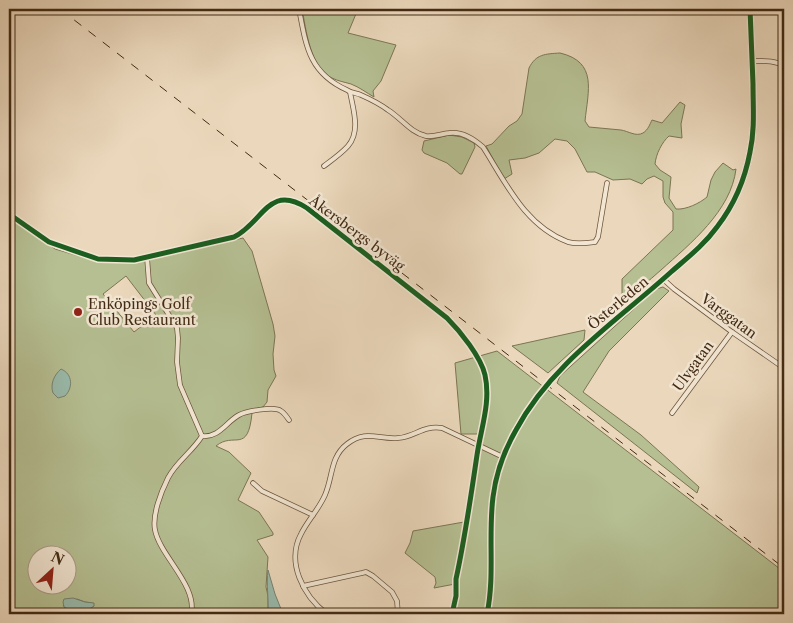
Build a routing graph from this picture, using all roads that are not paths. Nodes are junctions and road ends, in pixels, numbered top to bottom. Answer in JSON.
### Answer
{"nodes":[{"id":1,"x":299,"y":9,"type":"edge"},
{"id":2,"x":750,"y":9,"type":"edge"},
{"id":3,"x":752,"y":61,"type":"junction"},
{"id":4,"x":784,"y":66,"type":"edge"},
{"id":5,"x":350,"y":92,"type":"junction"},
{"id":6,"x":324,"y":166,"type":"dead end"},
{"id":7,"x":607,"y":182,"type":"dead end"},
{"id":8,"x":9,"y":214,"type":"edge"},
{"id":9,"x":147,"y":256,"type":"junction"},
{"id":10,"x":663,"y":279,"type":"junction"},
{"id":11,"x":732,"y":332,"type":"junction"},
{"id":12,"x":784,"y":368,"type":"edge"},
{"id":13,"x":672,"y":413,"type":"dead end"},
{"id":14,"x":289,"y":420,"type":"dead end"},
{"id":15,"x":202,"y":436,"type":"junction"},
{"id":16,"x":479,"y":445,"type":"junction"},
{"id":17,"x":503,"y":456,"type":"junction"},
{"id":18,"x":253,"y":483,"type":"dead end"},
{"id":19,"x":313,"y":515,"type":"junction"},
{"id":20,"x":303,"y":586,"type":"junction"},
{"id":21,"x":191,"y":614,"type":"edge"},
{"id":22,"x":327,"y":614,"type":"edge"},
{"id":23,"x":398,"y":614,"type":"edge"},
{"id":24,"x":452,"y":614,"type":"edge"},
{"id":25,"x":487,"y":614,"type":"edge"}],
"edges":[{"from":1,"to":5,"type":"street"},
{"from":2,"to":3,"type":"street","name":"Österleden"},
{"from":3,"to":4,"type":"street"},
{"from":3,"to":10,"type":"street","name":"Österleden"},
{"from":5,"to":6,"type":"street"},
{"from":5,"to":7,"type":"street"},
{"from":8,"to":9,"type":"street","name":"Åkersbergs byväg"},
{"from":9,"to":15,"type":"street"},
{"from":9,"to":16,"type":"street","name":"Åkersbergs byväg"},
{"from":10,"to":11,"type":"street","name":"Varggatan"},
{"from":10,"to":17,"type":"street","name":"Österleden"},
{"from":11,"to":12,"type":"street","name":"Varggatan"},
{"from":11,"to":13,"type":"street","name":"Ulvgatan"},
{"from":14,"to":15,"type":"street"},
{"from":15,"to":21,"type":"street"},
{"from":16,"to":17,"type":"street"},
{"from":16,"to":19,"type":"street"},
{"from":16,"to":24,"type":"street","name":"Åkersbergs byväg"},
{"from":17,"to":25,"type":"street","name":"Österleden"},
{"from":18,"to":19,"type":"street"},
{"from":19,"to":20,"type":"street"},
{"from":20,"to":22,"type":"street"},
{"from":20,"to":23,"type":"street"}]}
